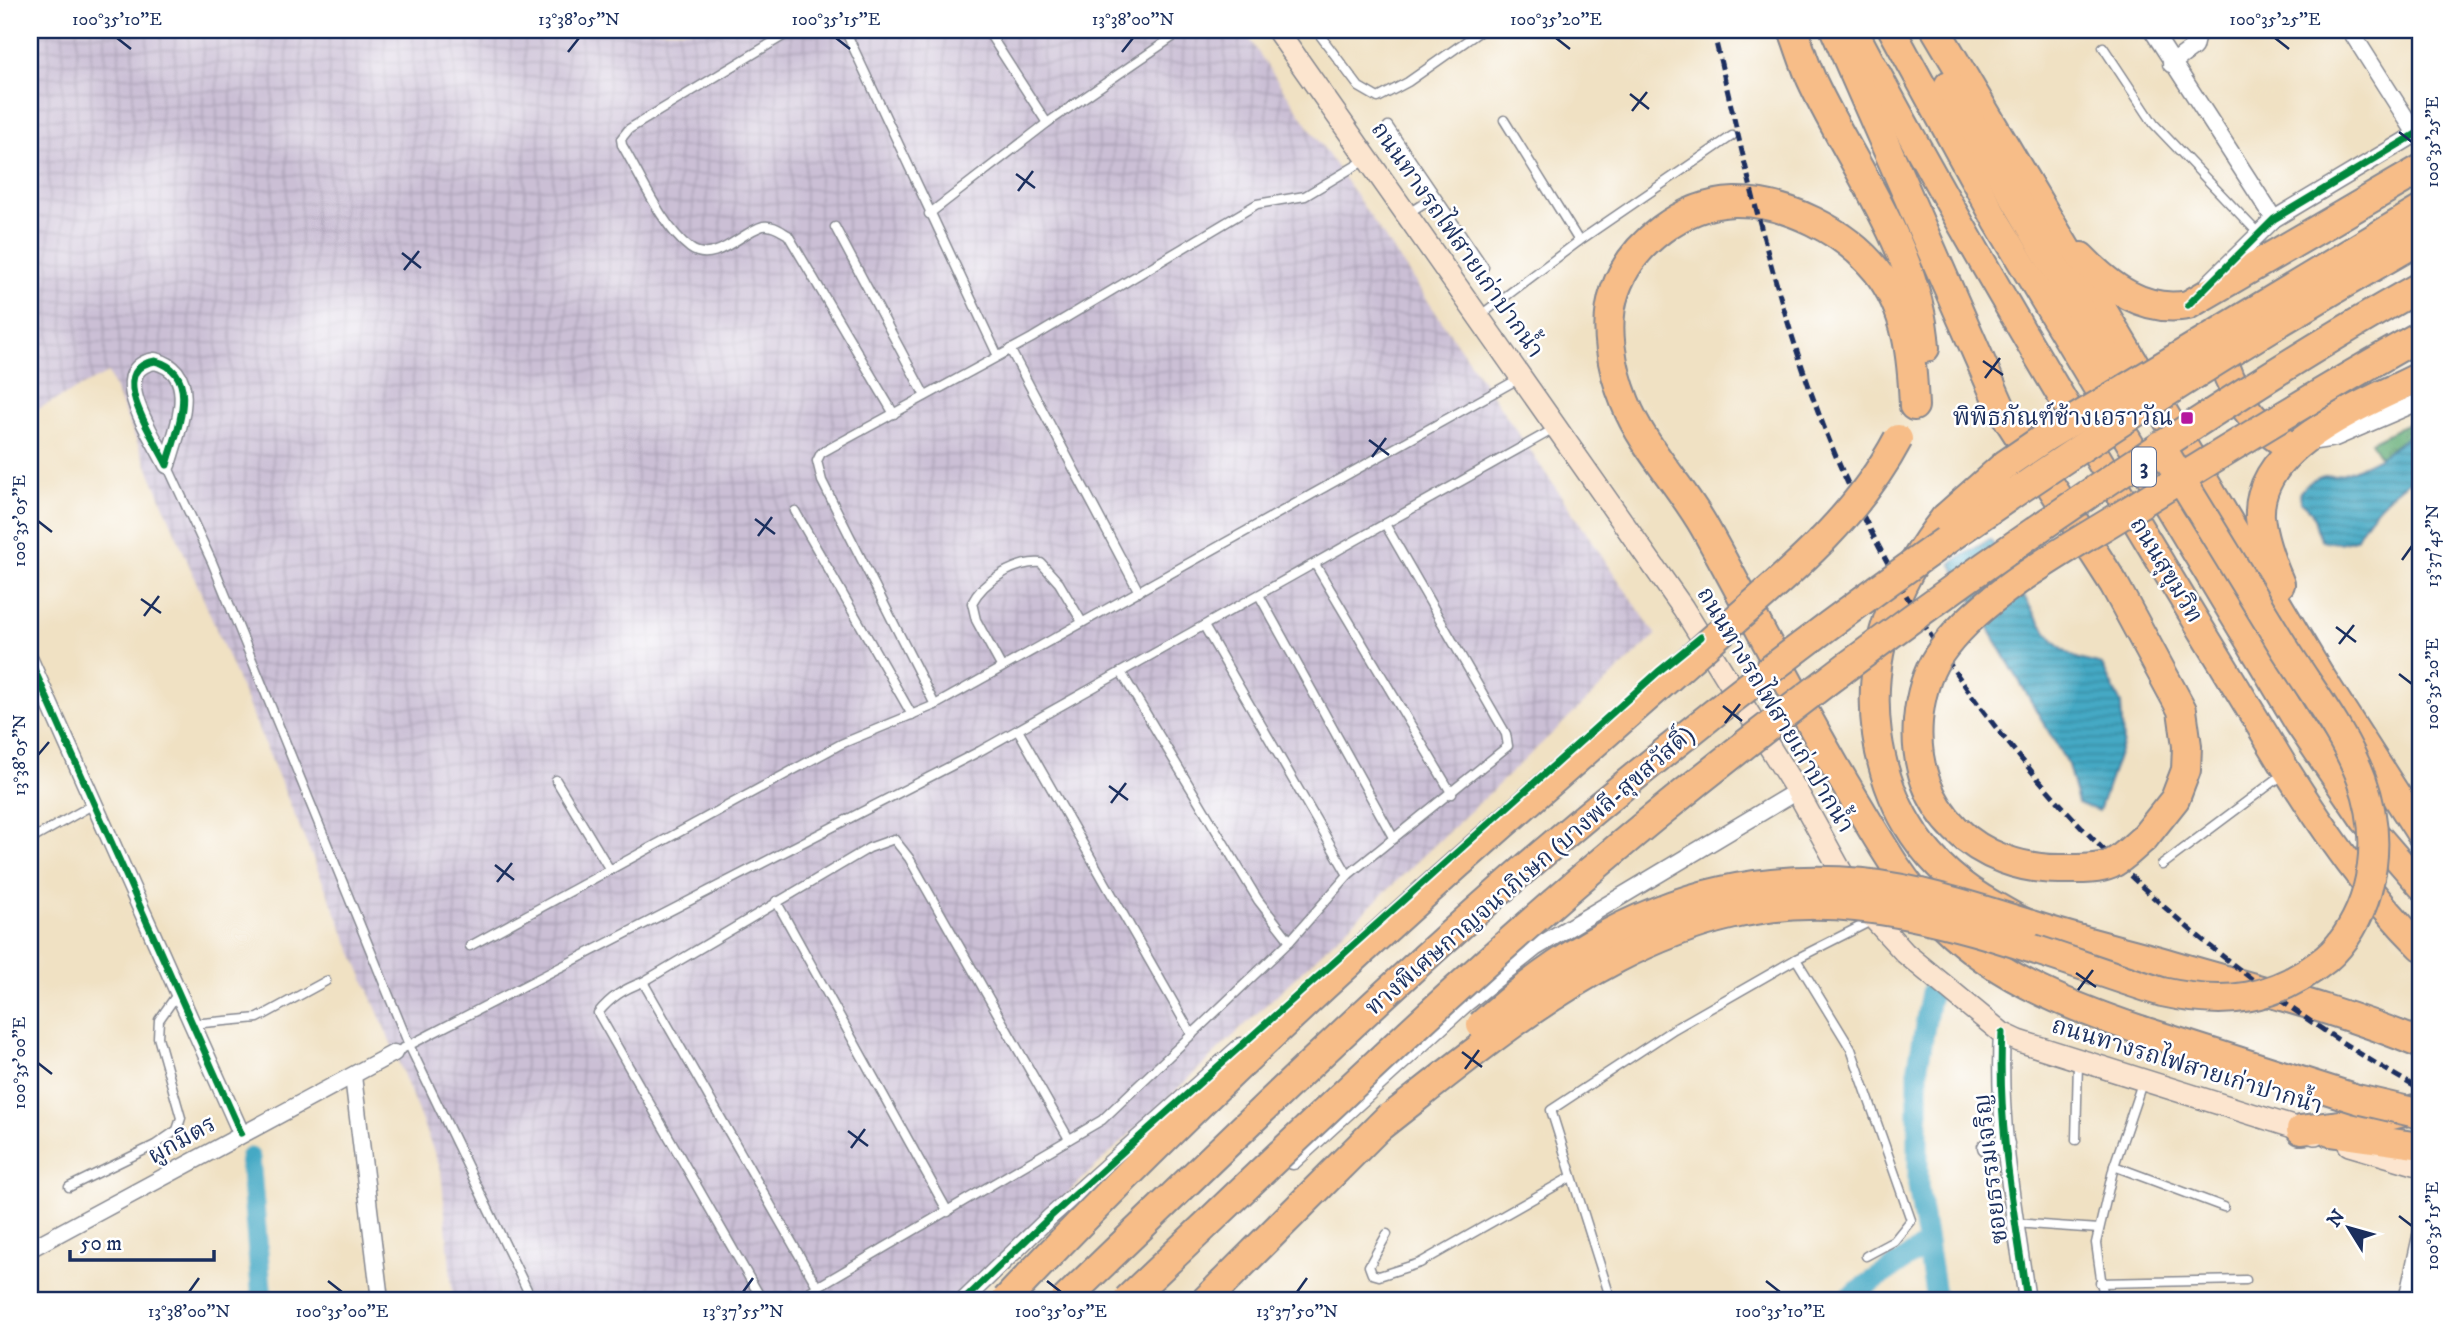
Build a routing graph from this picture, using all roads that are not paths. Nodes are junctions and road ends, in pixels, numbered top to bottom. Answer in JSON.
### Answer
{"nodes":[{"id":1,"x":845,"y":30,"type":"edge"},
{"id":2,"x":987,"y":30,"type":"edge"},
{"id":3,"x":1183,"y":30,"type":"edge"},
{"id":4,"x":1277,"y":30,"type":"edge"},
{"id":5,"x":1317,"y":30,"type":"edge"},
{"id":6,"x":1482,"y":30,"type":"edge"},
{"id":7,"x":1793,"y":30,"type":"edge"},
{"id":8,"x":1835,"y":30,"type":"edge"},
{"id":9,"x":1854,"y":30,"type":"edge"},
{"id":10,"x":1892,"y":30,"type":"edge"},
{"id":11,"x":1921,"y":30,"type":"edge"},
{"id":12,"x":1936,"y":30,"type":"edge"},
{"id":13,"x":2152,"y":30,"type":"edge"},
{"id":14,"x":2198,"y":30,"type":"edge"},
{"id":15,"x":2350,"y":30,"type":"edge"},
{"id":16,"x":783,"y":36,"type":"dead end"},
{"id":17,"x":2103,"y":47,"type":"dead end"},
{"id":18,"x":2171,"y":64,"type":"junction"},
{"id":19,"x":1504,"y":120,"type":"dead end"},
{"id":20,"x":1048,"y":123,"type":"junction"},
{"id":21,"x":1388,"y":126,"type":"dead end"},
{"id":22,"x":2419,"y":132,"type":"edge"},
{"id":23,"x":1732,"y":136,"type":"dead end"},
{"id":24,"x":1368,"y":159,"type":"junction"},
{"id":25,"x":2421,"y":169,"type":"edge"},
{"id":26,"x":1435,"y":195,"type":"junction"},
{"id":27,"x":2421,"y":210,"type":"edge"},
{"id":28,"x":929,"y":214,"type":"junction"},
{"id":29,"x":1407,"y":214,"type":"junction"},
{"id":30,"x":2274,"y":219,"type":"junction"},
{"id":31,"x":2421,"y":222,"type":"edge"},
{"id":32,"x":835,"y":227,"type":"dead end"},
{"id":33,"x":2052,"y":228,"type":"junction"},
{"id":34,"x":2258,"y":233,"type":"junction"},
{"id":35,"x":2421,"y":239,"type":"edge"},
{"id":36,"x":1579,"y":241,"type":"junction"},
{"id":37,"x":1484,"y":267,"type":"dead end"},
{"id":38,"x":2421,"y":286,"type":"edge"},
{"id":39,"x":2188,"y":305,"type":"junction"},
{"id":40,"x":1478,"y":317,"type":"junction"},
{"id":41,"x":2421,"y":335,"type":"edge"},
{"id":42,"x":1010,"y":349,"type":"junction"},
{"id":43,"x":997,"y":354,"type":"junction"},
{"id":44,"x":2421,"y":376,"type":"edge"},
{"id":45,"x":1521,"y":377,"type":"junction"},
{"id":46,"x":925,"y":396,"type":"junction"},
{"id":47,"x":2421,"y":401,"type":"edge"},
{"id":48,"x":1914,"y":406,"type":"junction"},
{"id":49,"x":894,"y":414,"type":"junction"},
{"id":50,"x":1557,"y":428,"type":"junction"},
{"id":51,"x":2295,"y":445,"type":"junction"},
{"id":52,"x":167,"y":465,"type":"junction"},
{"id":53,"x":794,"y":512,"type":"dead end"},
{"id":54,"x":1385,"y":524,"type":"junction"},
{"id":55,"x":1315,"y":564,"type":"junction"},
{"id":56,"x":1139,"y":592,"type":"junction"},
{"id":57,"x":1259,"y":595,"type":"junction"},
{"id":58,"x":1082,"y":622,"type":"junction"},
{"id":59,"x":1204,"y":626,"type":"junction"},
{"id":60,"x":1701,"y":637,"type":"junction"},
{"id":61,"x":30,"y":660,"type":"edge"},
{"id":62,"x":1001,"y":666,"type":"junction"},
{"id":63,"x":1121,"y":672,"type":"junction"},
{"id":64,"x":2320,"y":677,"type":"junction"},
{"id":65,"x":935,"y":705,"type":"junction"},
{"id":66,"x":912,"y":715,"type":"junction"},
{"id":67,"x":1018,"y":730,"type":"junction"},
{"id":68,"x":2287,"y":771,"type":"junction"},
{"id":69,"x":556,"y":780,"type":"dead end"},
{"id":70,"x":1797,"y":791,"type":"junction"},
{"id":71,"x":1452,"y":794,"type":"junction"},
{"id":72,"x":94,"y":804,"type":"junction"},
{"id":73,"x":2421,"y":834,"type":"edge"},
{"id":74,"x":30,"y":839,"type":"edge"},
{"id":75,"x":1394,"y":839,"type":"junction"},
{"id":76,"x":2162,"y":865,"type":"dead end"},
{"id":77,"x":610,"y":870,"type":"junction"},
{"id":78,"x":1348,"y":875,"type":"junction"},
{"id":79,"x":2421,"y":886,"type":"edge"},
{"id":80,"x":776,"y":901,"type":"junction"},
{"id":81,"x":1874,"y":919,"type":"junction"},
{"id":82,"x":2028,"y":924,"type":"junction"},
{"id":83,"x":1290,"y":942,"type":"junction"},
{"id":84,"x":470,"y":946,"type":"dead end"},
{"id":85,"x":2421,"y":947,"type":"edge"},
{"id":86,"x":1796,"y":959,"type":"junction"},
{"id":87,"x":326,"y":981,"type":"dead end"},
{"id":88,"x":643,"y":982,"type":"junction"},
{"id":89,"x":178,"y":993,"type":"junction"},
{"id":90,"x":192,"y":1024,"type":"junction"},
{"id":91,"x":2002,"y":1033,"type":"junction"},
{"id":92,"x":1192,"y":1035,"type":"junction"},
{"id":93,"x":2421,"y":1044,"type":"edge"},
{"id":94,"x":409,"y":1045,"type":"junction"},
{"id":95,"x":394,"y":1053,"type":"joint"},
{"id":96,"x":2078,"y":1060,"type":"junction"},
{"id":97,"x":353,"y":1076,"type":"junction"},
{"id":98,"x":2143,"y":1080,"type":"junction"},
{"id":99,"x":2421,"y":1108,"type":"edge"},
{"id":100,"x":2421,"y":1114,"type":"edge"},
{"id":101,"x":1379,"y":1127,"type":"junction"},
{"id":102,"x":2301,"y":1130,"type":"junction"},
{"id":103,"x":241,"y":1133,"type":"junction"},
{"id":104,"x":1069,"y":1139,"type":"junction"},
{"id":105,"x":2076,"y":1140,"type":"dead end"},
{"id":106,"x":2006,"y":1144,"type":"junction"},
{"id":107,"x":2421,"y":1146,"type":"edge"},
{"id":108,"x":1986,"y":1147,"type":"dead end"},
{"id":109,"x":2114,"y":1166,"type":"junction"},
{"id":110,"x":2421,"y":1166,"type":"edge"},
{"id":111,"x":1571,"y":1177,"type":"junction"},
{"id":112,"x":69,"y":1187,"type":"dead end"},
{"id":113,"x":2224,"y":1207,"type":"dead end"},
{"id":114,"x":948,"y":1212,"type":"junction"},
{"id":115,"x":2015,"y":1223,"type":"junction"},
{"id":116,"x":2099,"y":1230,"type":"junction"},
{"id":117,"x":1387,"y":1234,"type":"dead end"},
{"id":118,"x":2421,"y":1236,"type":"edge"},
{"id":119,"x":30,"y":1249,"type":"edge"},
{"id":120,"x":1866,"y":1256,"type":"dead end"},
{"id":121,"x":2246,"y":1280,"type":"dead end"},
{"id":122,"x":2100,"y":1283,"type":"junction"},
{"id":123,"x":818,"y":1288,"type":"junction"},
{"id":124,"x":380,"y":1300,"type":"edge"},
{"id":125,"x":532,"y":1300,"type":"edge"},
{"id":126,"x":762,"y":1300,"type":"edge"},
{"id":127,"x":795,"y":1300,"type":"edge"},
{"id":128,"x":964,"y":1300,"type":"edge"},
{"id":129,"x":1006,"y":1300,"type":"edge"},
{"id":130,"x":1065,"y":1300,"type":"edge"},
{"id":131,"x":1127,"y":1300,"type":"edge"},
{"id":132,"x":1136,"y":1300,"type":"edge"},
{"id":133,"x":1206,"y":1300,"type":"edge"},
{"id":134,"x":1611,"y":1300,"type":"edge"},
{"id":135,"x":2027,"y":1300,"type":"edge"},
{"id":136,"x":2104,"y":1300,"type":"edge"},
{"id":137,"x":2407,"y":1300,"type":"edge"}],
"edges":[{"from":1,"to":28,"type":"lane"},
{"from":2,"to":20,"type":"lane"},
{"from":3,"to":20,"type":"lane"},
{"from":4,"to":24,"type":"main road","name":"ถนนทางรถไฟสายเก่าปากน้ำ"},
{"from":5,"to":6,"type":"lane"},
{"from":7,"to":48,"type":"highway"},
{"from":8,"to":41,"type":"highway","bridge":true},
{"from":9,"to":68,"type":"highway","name":"ถนนสุขุมวิท","number":"3"},
{"from":10,"to":79,"type":"highway","name":"ถนนสุขุมวิท","number":"3"},
{"from":11,"to":101,"type":"highway","bridge":true},
{"from":12,"to":33,"type":"highway"},
{"from":13,"to":18,"type":"street"},
{"from":14,"to":18,"type":"street"},
{"from":15,"to":22,"type":"street"},
{"from":16,"to":49,"type":"lane"},
{"from":17,"to":34,"type":"lane"},
{"from":18,"to":30,"type":"street"},
{"from":19,"to":36,"type":"lane"},
{"from":20,"to":28,"type":"lane"},
{"from":21,"to":26,"type":"lane"},
{"from":22,"to":30,"type":"street"},
{"from":23,"to":36,"type":"lane"},
{"from":24,"to":29,"type":"main road","name":"ถนนทางรถไฟสายเก่าปากน้ำ"},
{"from":24,"to":42,"type":"lane"},
{"from":25,"to":39,"type":"highway"},
{"from":26,"to":29,"type":"lane"},
{"from":26,"to":37,"type":"lane"},
{"from":27,"to":82,"type":"highway","bridge":true},
{"from":28,"to":43,"type":"lane"},
{"from":29,"to":40,"type":"main road","name":"ถนนทางรถไฟสายเก่าปากน้ำ"},
{"from":30,"to":34,"type":"street"},
{"from":31,"to":51,"type":"highway"},
{"from":32,"to":46,"type":"lane"},
{"from":33,"to":39,"type":"highway"},
{"from":33,"to":64,"type":"highway"},
{"from":34,"to":39,"type":"street"},
{"from":35,"to":130,"type":"highway","name":"ทางพิเศษกาญจนาภิเษก (บางพลี-สุขสวัสดิ์)","bridge":true},
{"from":36,"to":40,"type":"lane"},
{"from":38,"to":131,"type":"highway","name":"ทางพิเศษกาญจนาภิเษก (บางพลี-สุขสวัสดิ์)","bridge":true},
{"from":40,"to":45,"type":"main road","name":"ถนนทางรถไฟสายเก่าปากน้ำ"},
{"from":42,"to":43,"type":"lane"},
{"from":42,"to":56,"type":"lane"},
{"from":43,"to":46,"type":"lane"},
{"from":44,"to":51,"type":"highway"},
{"from":45,"to":50,"type":"main road","name":"ถนนทางรถไฟสายเก่าปากน้ำ"},
{"from":45,"to":56,"type":"lane"},
{"from":46,"to":49,"type":"lane"},
{"from":47,"to":51,"type":"street"},
{"from":48,"to":100,"type":"highway","bridge":true},
{"from":48,"to":129,"type":"highway","bridge":true},
{"from":49,"to":65,"type":"lane"},
{"from":50,"to":54,"type":"lane"},
{"from":50,"to":60,"type":"main road","name":"ถนนทางรถไฟสายเก่าปากน้ำ"},
{"from":51,"to":64,"type":"highway"},
{"from":52,"to":52,"type":"street"},
{"from":52,"to":94,"type":"lane"},
{"from":53,"to":66,"type":"lane"},
{"from":54,"to":55,"type":"lane"},
{"from":54,"to":71,"type":"lane"},
{"from":55,"to":57,"type":"lane"},
{"from":55,"to":71,"type":"lane"},
{"from":56,"to":58,"type":"lane"},
{"from":57,"to":59,"type":"lane"},
{"from":57,"to":75,"type":"lane"},
{"from":58,"to":62,"type":"lane"},
{"from":58,"to":62,"type":"lane"},
{"from":59,"to":63,"type":"lane"},
{"from":59,"to":78,"type":"lane"},
{"from":60,"to":70,"type":"main road","name":"ถนนทางรถไฟสายเก่าปากน้ำ"},
{"from":60,"to":128,"type":"street"},
{"from":61,"to":72,"type":"street"},
{"from":62,"to":65,"type":"lane"},
{"from":63,"to":67,"type":"lane"},
{"from":63,"to":83,"type":"lane"},
{"from":64,"to":73,"type":"highway"},
{"from":65,"to":66,"type":"lane"},
{"from":66,"to":77,"type":"lane"},
{"from":67,"to":92,"type":"lane"},
{"from":67,"to":94,"type":"lane"},
{"from":68,"to":76,"type":"lane"},
{"from":68,"to":85,"type":"highway","name":"ถนนสุขุมวิท","number":"3"},
{"from":69,"to":77,"type":"lane"},
{"from":70,"to":81,"type":"main road","name":"ถนนทางรถไฟสายเก่าปากน้ำ"},
{"from":70,"to":132,"type":"street"},
{"from":71,"to":75,"type":"lane"},
{"from":72,"to":74,"type":"lane"},
{"from":72,"to":89,"type":"street"},
{"from":75,"to":78,"type":"lane"},
{"from":77,"to":84,"type":"lane"},
{"from":78,"to":83,"type":"lane"},
{"from":80,"to":88,"type":"lane"},
{"from":80,"to":104,"type":"lane"},
{"from":80,"to":114,"type":"lane"},
{"from":81,"to":86,"type":"lane"},
{"from":81,"to":91,"type":"main road","name":"ถนนทางรถไฟสายเก่าปากน้ำ"},
{"from":82,"to":93,"type":"highway"},
{"from":82,"to":101,"type":"highway","bridge":true},
{"from":83,"to":92,"type":"lane"},
{"from":86,"to":111,"type":"lane"},
{"from":86,"to":120,"type":"lane"},
{"from":87,"to":90,"type":"lane"},
{"from":88,"to":123,"type":"lane"},
{"from":88,"to":126,"type":"lane"},
{"from":89,"to":90,"type":"street"},
{"from":89,"to":112,"type":"lane"},
{"from":90,"to":103,"type":"street"},
{"from":91,"to":96,"type":"main road","name":"ถนนทางรถไฟสายเก่าปากน้ำ"},
{"from":91,"to":106,"type":"street","name":"ซอยธรรมเจริญ"},
{"from":92,"to":104,"type":"lane"},
{"from":94,"to":95,"type":"lane"},
{"from":94,"to":125,"type":"lane"},
{"from":95,"to":97,"type":"street","name":"ผูกมิตร"},
{"from":96,"to":98,"type":"main road","name":"ถนนทางรถไฟสายเก่าปากน้ำ"},
{"from":96,"to":105,"type":"lane"},
{"from":97,"to":103,"type":"street","name":"ผูกมิตร"},
{"from":97,"to":124,"type":"street"},
{"from":98,"to":102,"type":"main road","name":"ถนนทางรถไฟสายเก่าปากน้ำ"},
{"from":98,"to":109,"type":"lane"},
{"from":99,"to":102,"type":"highway"},
{"from":101,"to":133,"type":"highway","bridge":true},
{"from":102,"to":107,"type":"highway"},
{"from":102,"to":110,"type":"main road","name":"ถนนทางรถไฟสายเก่าปากน้ำ"},
{"from":103,"to":119,"type":"street","name":"ผูกมิตร"},
{"from":104,"to":114,"type":"lane"},
{"from":106,"to":108,"type":"street"},
{"from":106,"to":115,"type":"street","name":"ซอยธรรมเจริญ"},
{"from":109,"to":113,"type":"lane"},
{"from":109,"to":116,"type":"lane"},
{"from":111,"to":117,"type":"lane"},
{"from":111,"to":134,"type":"lane"},
{"from":114,"to":123,"type":"lane"},
{"from":115,"to":116,"type":"lane"},
{"from":115,"to":135,"type":"street","name":"ซอยธรรมเจริญ"},
{"from":116,"to":122,"type":"lane"},
{"from":118,"to":137,"type":"street"},
{"from":121,"to":122,"type":"lane"},
{"from":122,"to":136,"type":"lane"},
{"from":123,"to":127,"type":"lane"}]}
